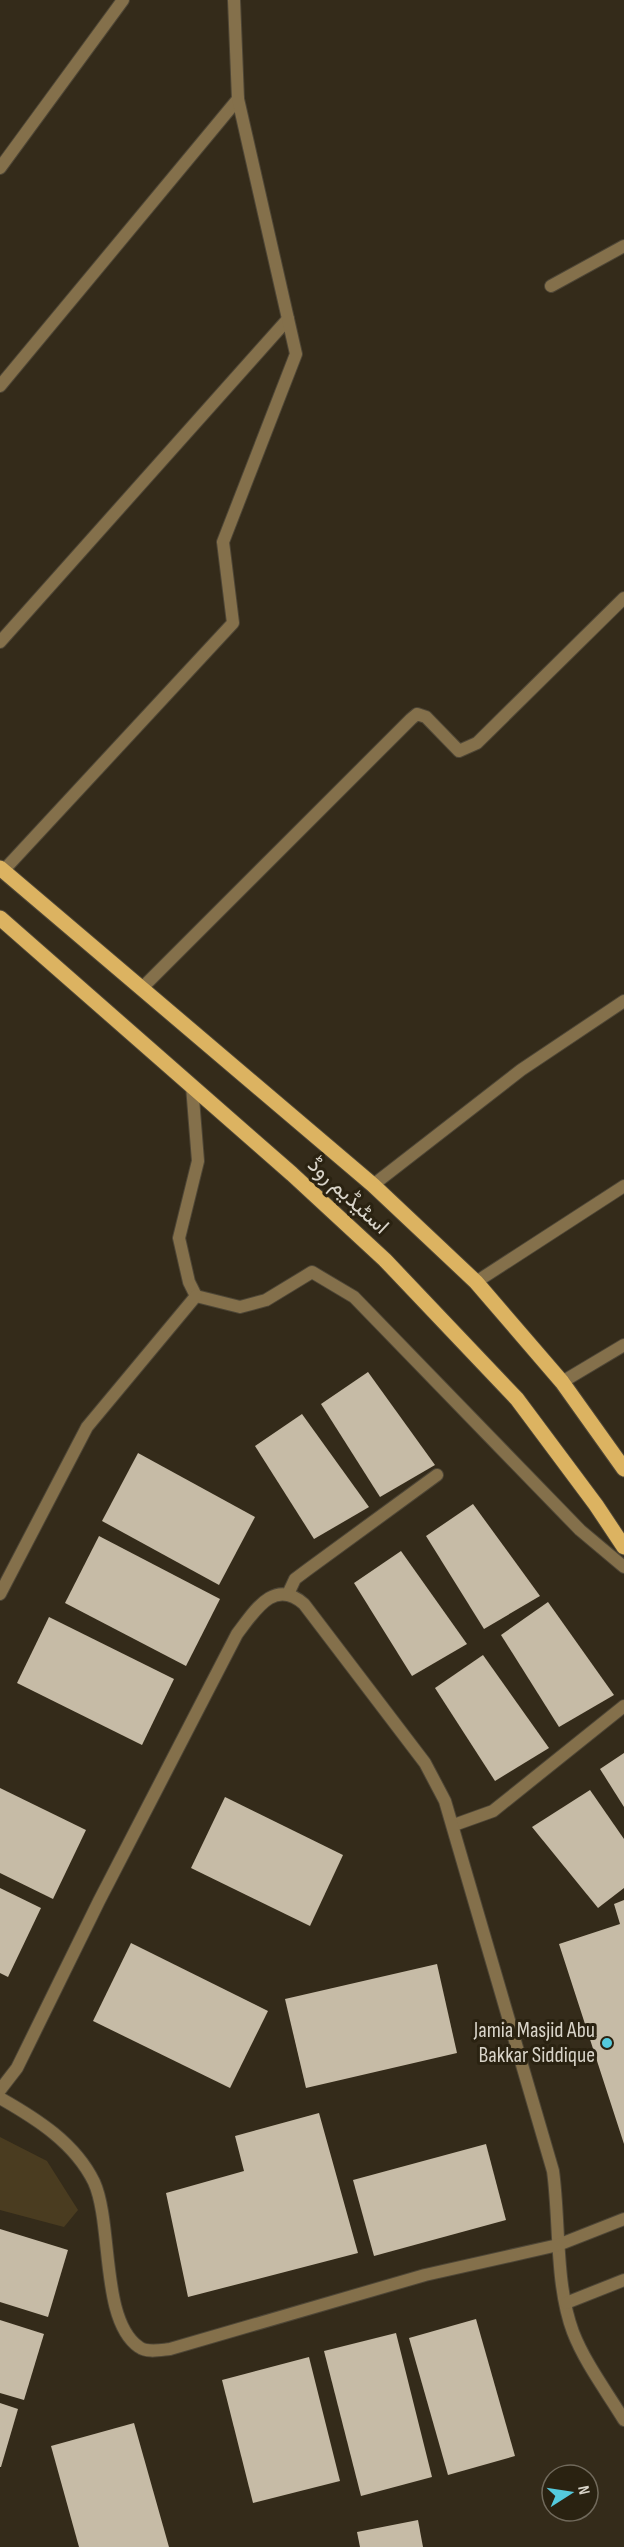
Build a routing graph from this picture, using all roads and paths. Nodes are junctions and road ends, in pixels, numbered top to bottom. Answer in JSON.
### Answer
{"nodes":[{"id":1,"x":123,"y":0,"type":"edge"},
{"id":2,"x":234,"y":0,"type":"edge"},
{"id":3,"x":238,"y":99,"type":"junction"},
{"id":4,"x":0,"y":168,"type":"edge"},
{"id":5,"x":624,"y":246,"type":"edge"},
{"id":6,"x":551,"y":286,"type":"dead end"},
{"id":7,"x":288,"y":319,"type":"junction"},
{"id":8,"x":0,"y":386,"type":"edge"},
{"id":9,"x":624,"y":598,"type":"edge"},
{"id":10,"x":0,"y":642,"type":"edge"},
{"id":11,"x":2,"y":869,"type":"edge"},
{"id":12,"x":0,"y":918,"type":"edge"},
{"id":13,"x":141,"y":989,"type":"junction"},
{"id":14,"x":624,"y":1001,"type":"edge"},
{"id":15,"x":192,"y":1086,"type":"junction"},
{"id":16,"x":373,"y":1185,"type":"junction"},
{"id":17,"x":624,"y":1186,"type":"edge"},
{"id":18,"x":476,"y":1282,"type":"junction"},
{"id":19,"x":196,"y":1296,"type":"junction"},
{"id":20,"x":624,"y":1346,"type":"edge"},
{"id":21,"x":562,"y":1382,"type":"junction"},
{"id":22,"x":624,"y":1469,"type":"edge"},
{"id":23,"x":437,"y":1475,"type":"dead end"},
{"id":24,"x":624,"y":1547,"type":"edge"},
{"id":25,"x":624,"y":1567,"type":"edge"},
{"id":26,"x":0,"y":1594,"type":"edge"},
{"id":27,"x":288,"y":1594,"type":"junction"},
{"id":28,"x":624,"y":1706,"type":"edge"},
{"id":29,"x":454,"y":1825,"type":"junction"},
{"id":30,"x":0,"y":2090,"type":"edge"},
{"id":31,"x":0,"y":2098,"type":"edge"},
{"id":32,"x":624,"y":2219,"type":"edge"},
{"id":33,"x":558,"y":2245,"type":"junction"},
{"id":34,"x":624,"y":2280,"type":"edge"},
{"id":35,"x":566,"y":2303,"type":"junction"},
{"id":36,"x":624,"y":2420,"type":"edge"}],
"edges":[{"from":1,"to":4,"type":"street"},
{"from":2,"to":3,"type":"street"},
{"from":3,"to":7,"type":"street"},
{"from":3,"to":8,"type":"street"},
{"from":5,"to":6,"type":"street"},
{"from":7,"to":10,"type":"street"},
{"from":7,"to":11,"type":"street"},
{"from":9,"to":13,"type":"street"},
{"from":11,"to":13,"type":"main road","name":"اسٹیڈیم روڈ"},
{"from":12,"to":15,"type":"main road","name":"اسٹیڈیم روڈ"},
{"from":13,"to":16,"type":"main road","name":"اسٹیڈیم روڈ"},
{"from":14,"to":16,"type":"street"},
{"from":15,"to":19,"type":"street"},
{"from":15,"to":24,"type":"main road","name":"اسٹیڈیم روڈ"},
{"from":16,"to":18,"type":"main road","name":"اسٹیڈیم روڈ"},
{"from":17,"to":18,"type":"street"},
{"from":18,"to":21,"type":"main road","name":"اسٹیڈیم روڈ"},
{"from":19,"to":25,"type":"street"},
{"from":19,"to":26,"type":"street"},
{"from":20,"to":21,"type":"street"},
{"from":21,"to":22,"type":"main road","name":"اسٹیڈیم روڈ"},
{"from":23,"to":27,"type":"street"},
{"from":27,"to":29,"type":"street"},
{"from":27,"to":30,"type":"street"},
{"from":28,"to":29,"type":"street"},
{"from":29,"to":33,"type":"street"},
{"from":31,"to":33,"type":"street"},
{"from":32,"to":33,"type":"street"},
{"from":33,"to":35,"type":"street"},
{"from":34,"to":35,"type":"street"},
{"from":35,"to":36,"type":"street"}]}
